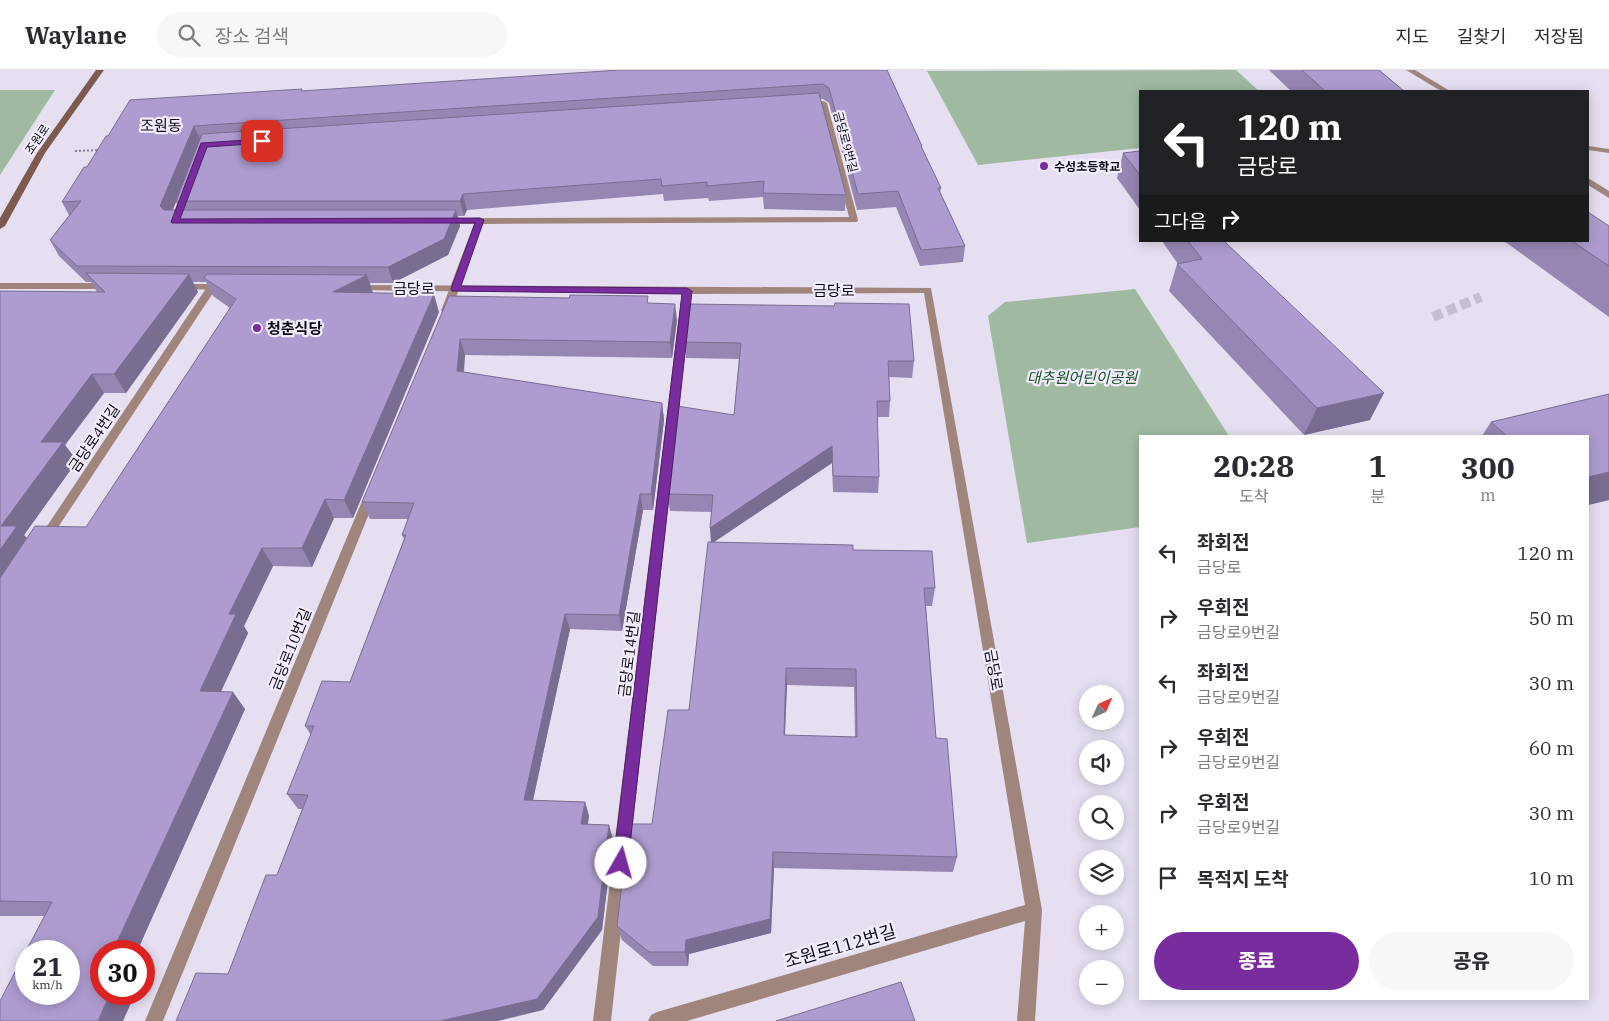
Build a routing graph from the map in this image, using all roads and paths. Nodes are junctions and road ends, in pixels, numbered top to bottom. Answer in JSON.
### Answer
{"nodes":[{"id":1,"x":100,"y":70,"type":"edge"},
{"id":2,"x":1410,"y":70,"type":"edge"},
{"id":3,"x":1444,"y":90,"type":"edge"},
{"id":4,"x":1589,"y":148,"type":"edge"},
{"id":5,"x":108,"y":150,"type":"edge"},
{"id":6,"x":1609,"y":151,"type":"edge"},
{"id":7,"x":41,"y":153,"type":"junction"},
{"id":8,"x":1589,"y":182,"type":"edge"},
{"id":9,"x":1609,"y":195,"type":"edge"},
{"id":10,"x":480,"y":220,"type":"junction"},
{"id":11,"x":0,"y":226,"type":"edge"},
{"id":12,"x":0,"y":286,"type":"edge"},
{"id":13,"x":116,"y":286,"type":"edge"},
{"id":14,"x":164,"y":287,"type":"edge"},
{"id":15,"x":212,"y":287,"type":"junction"},
{"id":16,"x":232,"y":287,"type":"edge"},
{"id":17,"x":339,"y":288,"type":"edge"},
{"id":18,"x":456,"y":289,"type":"junction"},
{"id":19,"x":687,"y":291,"type":"junction"},
{"id":20,"x":440,"y":325,"type":"edge"},
{"id":21,"x":376,"y":481,"type":"edge"},
{"id":22,"x":38,"y":548,"type":"edge"},
{"id":23,"x":1034,"y":910,"type":"junction"},
{"id":24,"x":154,"y":1021,"type":"edge"},
{"id":25,"x":602,"y":1021,"type":"edge"},
{"id":26,"x":657,"y":1021,"type":"edge"},
{"id":27,"x":1026,"y":1021,"type":"edge"}],
"edges":[{"from":1,"to":7,"type":"main road","name":"조원로"},
{"from":2,"to":3,"type":"street"},
{"from":4,"to":6,"type":"street"},
{"from":5,"to":7,"type":"path"},
{"from":7,"to":11,"type":"main road","name":"조원로"},
{"from":8,"to":9,"type":"street"},
{"from":10,"to":10,"type":"street","name":"금당로9번길"},
{"from":10,"to":18,"type":"street"},
{"from":12,"to":13,"type":"street"},
{"from":14,"to":15,"type":"street"},
{"from":15,"to":16,"type":"street"},
{"from":15,"to":22,"type":"street","name":"금당로4번길"},
{"from":17,"to":18,"type":"street","name":"금당로"},
{"from":18,"to":19,"type":"street","name":"금당로"},
{"from":18,"to":20,"type":"street"},
{"from":19,"to":23,"type":"street","name":"금당로"},
{"from":19,"to":25,"type":"street","name":"금당로14번길"},
{"from":21,"to":24,"type":"street","name":"금당로10번길"},
{"from":23,"to":26,"type":"street","name":"조원로112번길"},
{"from":23,"to":27,"type":"street","name":"금당로"}]}
